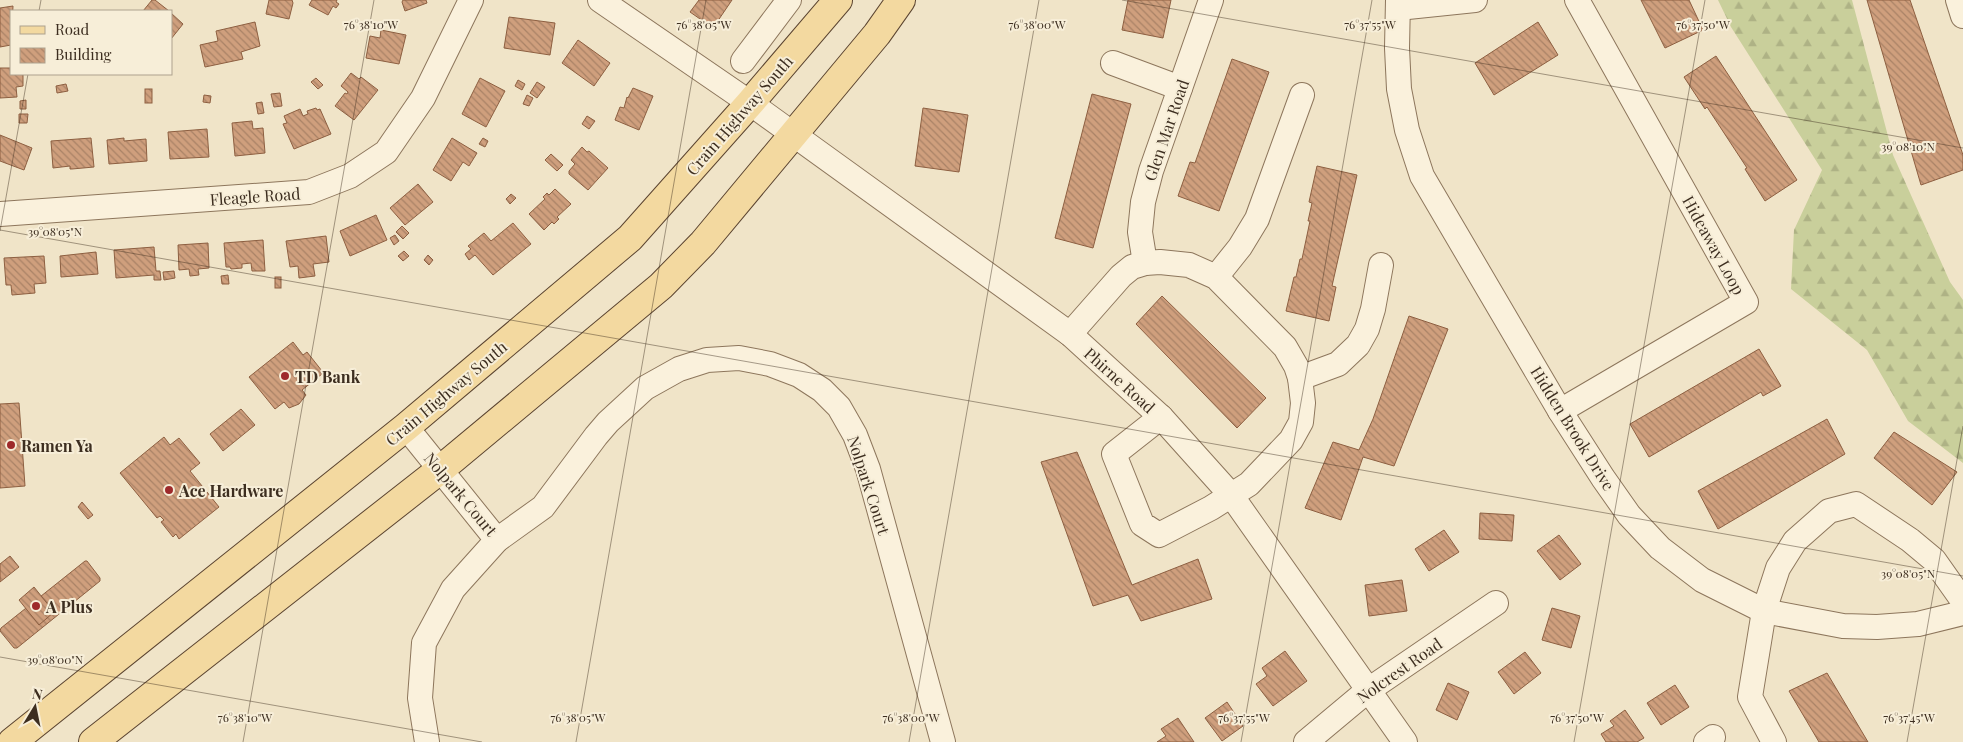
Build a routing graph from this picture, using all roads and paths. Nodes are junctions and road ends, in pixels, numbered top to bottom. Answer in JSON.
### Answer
{"nodes":[{"id":1,"x":470,"y":0,"type":"edge"},
{"id":2,"x":600,"y":0,"type":"edge"},
{"id":3,"x":790,"y":0,"type":"edge"},
{"id":4,"x":838,"y":0,"type":"edge"},
{"id":5,"x":901,"y":0,"type":"edge"},
{"id":6,"x":1211,"y":0,"type":"edge"},
{"id":7,"x":1474,"y":0,"type":"edge"},
{"id":8,"x":1577,"y":0,"type":"edge"},
{"id":9,"x":1958,"y":0,"type":"edge"},
{"id":10,"x":1398,"y":4,"type":"edge"},
{"id":11,"x":1963,"y":16,"type":"edge"},
{"id":12,"x":743,"y":61,"type":"dead end"},
{"id":13,"x":1113,"y":63,"type":"dead end"},
{"id":14,"x":1180,"y":88,"type":"junction"},
{"id":15,"x":1302,"y":95,"type":"dead end"},
{"id":16,"x":750,"y":102,"type":"junction"},
{"id":17,"x":794,"y":134,"type":"junction"},
{"id":18,"x":0,"y":214,"type":"edge"},
{"id":19,"x":1145,"y":263,"type":"junction"},
{"id":20,"x":1381,"y":265,"type":"dead end"},
{"id":21,"x":1216,"y":277,"type":"junction"},
{"id":22,"x":1070,"y":334,"type":"junction"},
{"id":23,"x":1300,"y":378,"type":"junction"},
{"id":24,"x":1560,"y":411,"type":"junction"},
{"id":25,"x":1161,"y":417,"type":"junction"},
{"id":26,"x":406,"y":427,"type":"junction"},
{"id":27,"x":441,"y":469,"type":"junction"},
{"id":28,"x":1231,"y":495,"type":"junction"},
{"id":29,"x":496,"y":540,"type":"junction"},
{"id":30,"x":1963,"y":601,"type":"edge"},
{"id":31,"x":1496,"y":603,"type":"dead end"},
{"id":32,"x":1764,"y":611,"type":"junction"},
{"id":33,"x":1963,"y":612,"type":"edge"},
{"id":34,"x":1367,"y":690,"type":"junction"},
{"id":35,"x":25,"y":738,"type":"edge"},
{"id":36,"x":93,"y":742,"type":"edge"},
{"id":37,"x":427,"y":742,"type":"edge"},
{"id":38,"x":943,"y":742,"type":"edge"},
{"id":39,"x":1306,"y":742,"type":"edge"},
{"id":40,"x":1405,"y":742,"type":"edge"},
{"id":41,"x":1774,"y":742,"type":"edge"}],
"edges":[{"from":1,"to":18,"type":"street","name":"Fleagle Road"},
{"from":2,"to":16,"type":"street","name":"Phirne Road"},
{"from":3,"to":12,"type":"street"},
{"from":4,"to":16,"type":"main road","name":"Crain Highway South"},
{"from":5,"to":17,"type":"main road"},
{"from":6,"to":14,"type":"street","name":"Glen Mar Road"},
{"from":7,"to":10,"type":"street"},
{"from":8,"to":24,"type":"street","name":"Hideaway Loop"},
{"from":9,"to":11,"type":"street"},
{"from":10,"to":24,"type":"street","name":"Hidden Brook Drive"},
{"from":13,"to":14,"type":"street"},
{"from":14,"to":19,"type":"street","name":"Glen Mar Road"},
{"from":15,"to":21,"type":"street"},
{"from":16,"to":17,"type":"street","name":"Phirne Road"},
{"from":16,"to":26,"type":"main road","name":"Crain Highway South"},
{"from":17,"to":22,"type":"street","name":"Phirne Road"},
{"from":17,"to":27,"type":"main road"},
{"from":19,"to":21,"type":"street"},
{"from":19,"to":22,"type":"street"},
{"from":20,"to":23,"type":"street"},
{"from":21,"to":23,"type":"street"},
{"from":22,"to":25,"type":"street","name":"Phirne Road"},
{"from":23,"to":28,"type":"street"},
{"from":24,"to":32,"type":"street","name":"Hidden Brook Drive"},
{"from":25,"to":28,"type":"street","name":"Phirne Road"},
{"from":25,"to":28,"type":"street"},
{"from":26,"to":27,"type":"street","name":"Nolpark Court"},
{"from":26,"to":35,"type":"main road","name":"Crain Highway South"},
{"from":27,"to":29,"type":"street","name":"Nolpark Court"},
{"from":27,"to":36,"type":"main road"},
{"from":28,"to":34,"type":"street","name":"Phirne Road"},
{"from":29,"to":37,"type":"street"},
{"from":29,"to":38,"type":"street","name":"Nolpark Court"},
{"from":30,"to":32,"type":"street"},
{"from":31,"to":34,"type":"street","name":"Nolcrest Road"},
{"from":32,"to":33,"type":"street","name":"Hidden Brook Drive"},
{"from":32,"to":41,"type":"street"},
{"from":34,"to":39,"type":"street","name":"Nolcrest Road"},
{"from":34,"to":40,"type":"street","name":"Phirne Road"}]}
